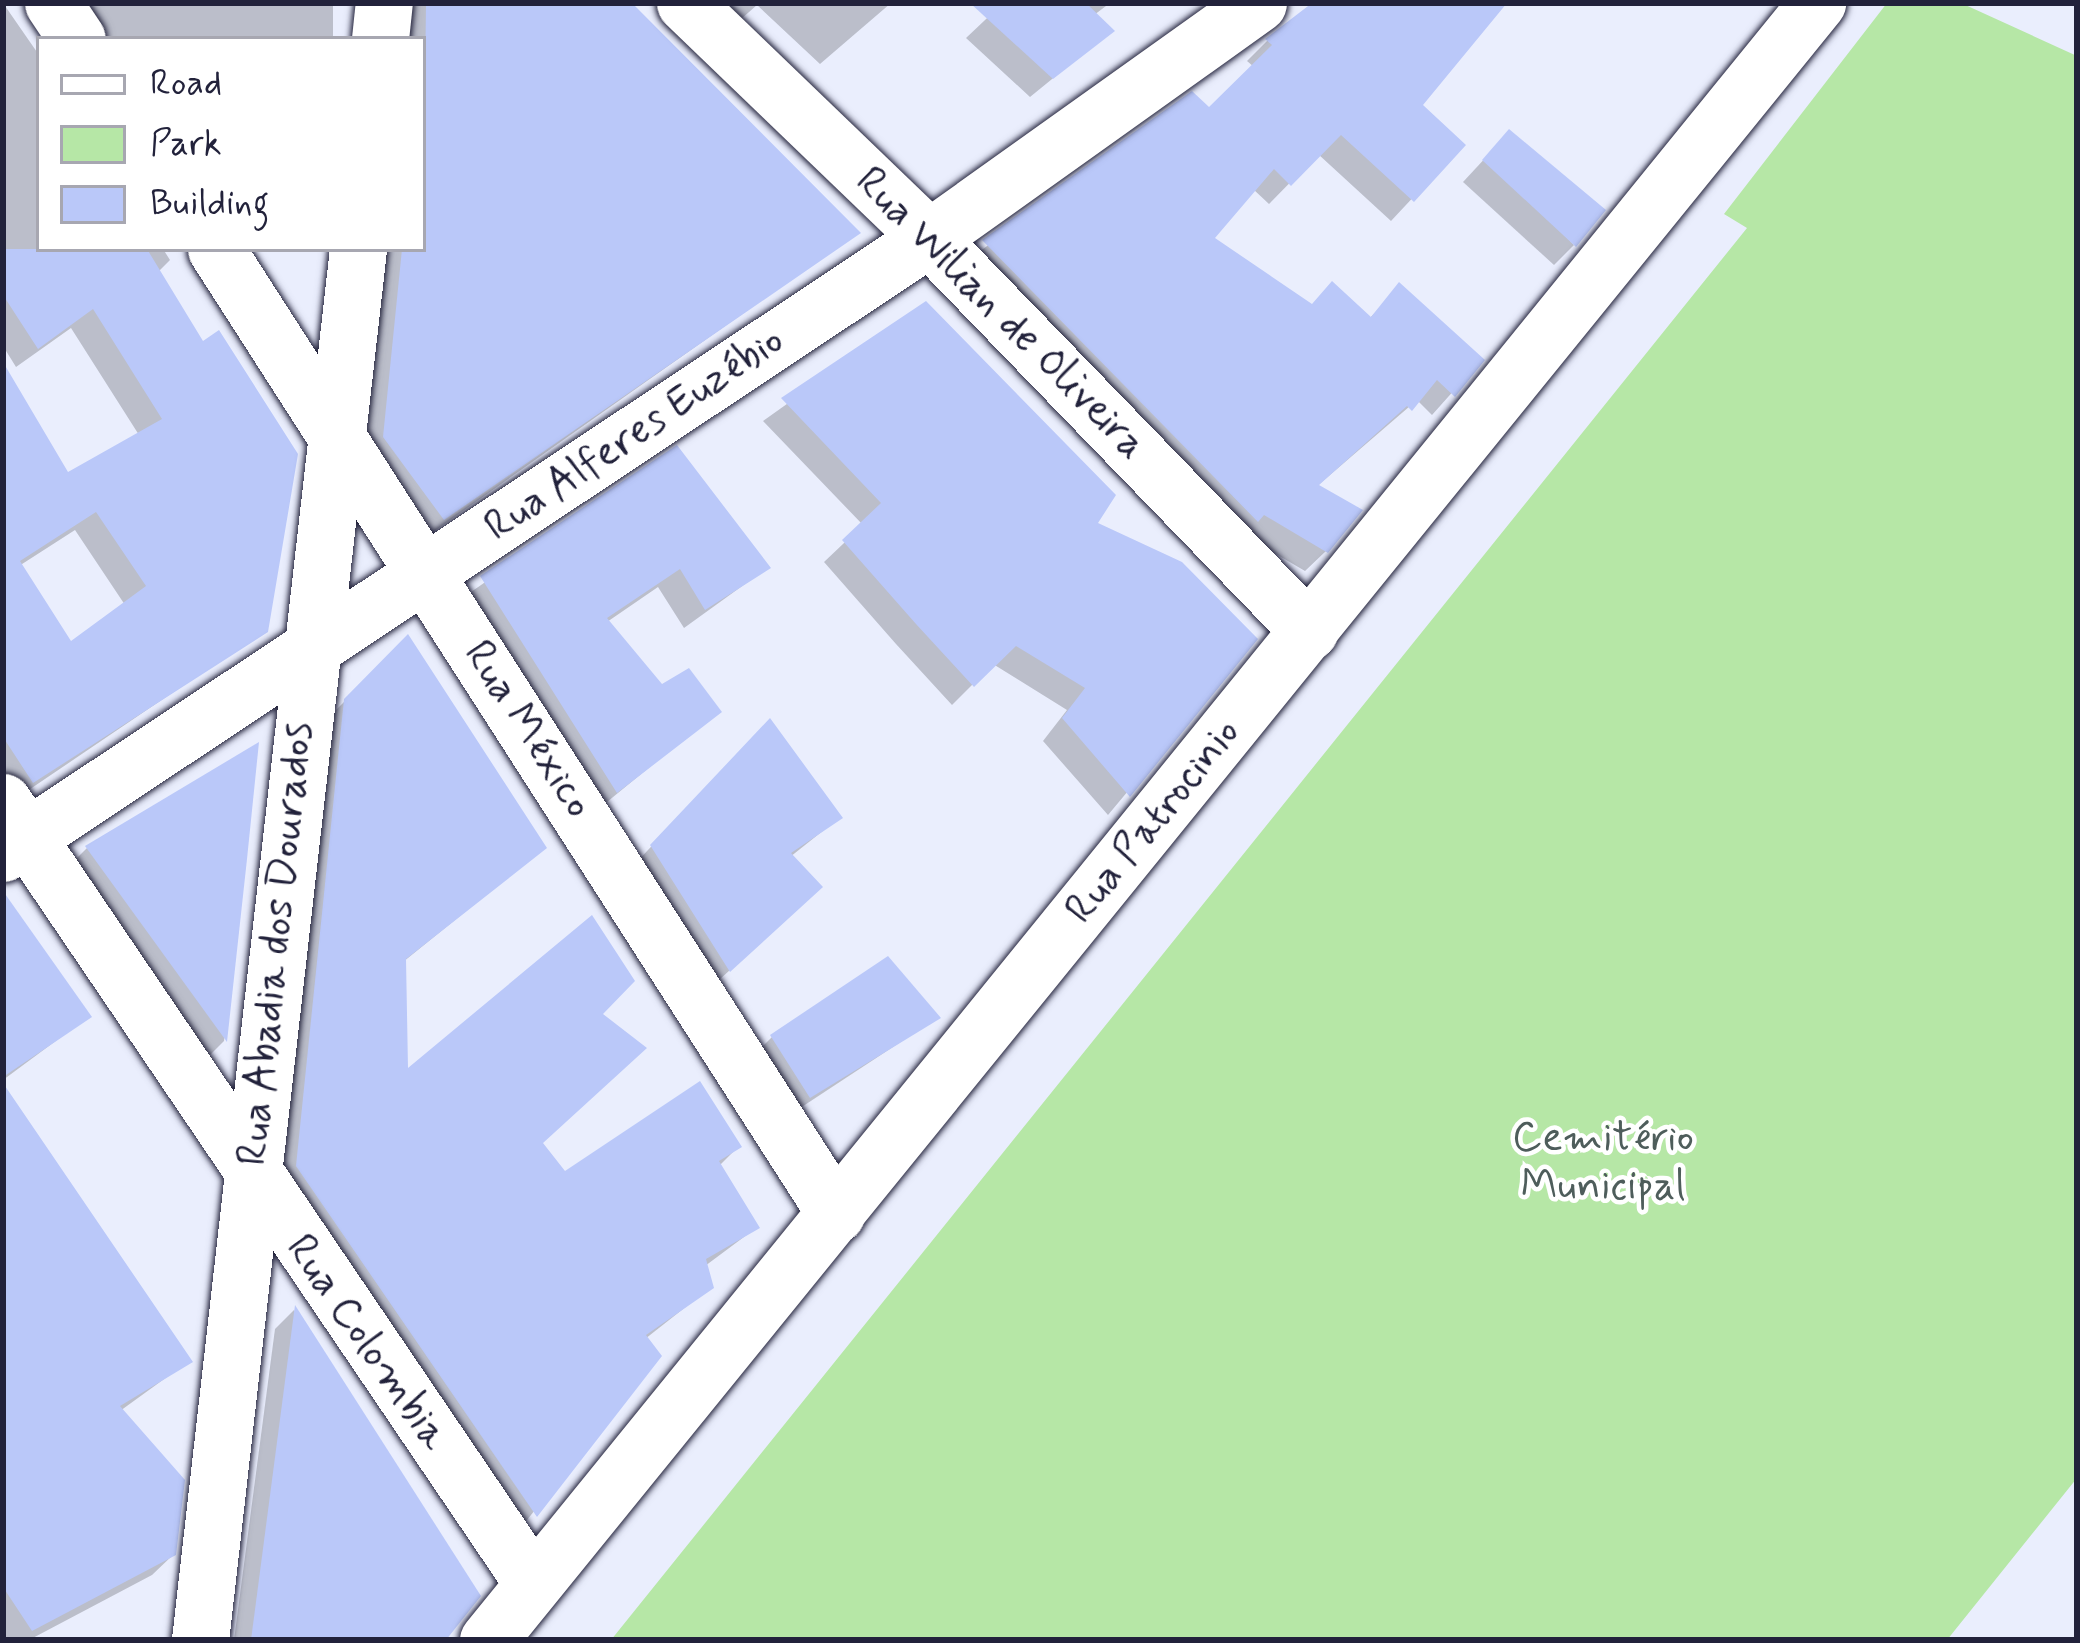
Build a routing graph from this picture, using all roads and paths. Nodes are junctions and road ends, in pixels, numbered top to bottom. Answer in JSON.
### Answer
{"nodes":[{"id":1,"x":53,"y":3,"type":"edge"},
{"id":2,"x":384,"y":3,"type":"edge"},
{"id":3,"x":686,"y":3,"type":"edge"},
{"id":4,"x":1258,"y":3,"type":"edge"},
{"id":5,"x":1817,"y":3,"type":"edge"},
{"id":6,"x":75,"y":36,"type":"edge"},
{"id":7,"x":380,"y":36,"type":"edge"},
{"id":8,"x":929,"y":238,"type":"junction"},
{"id":9,"x":218,"y":252,"type":"edge"},
{"id":10,"x":358,"y":252,"type":"edge"},
{"id":11,"x":338,"y":434,"type":"junction"},
{"id":12,"x":427,"y":573,"type":"junction"},
{"id":13,"x":1309,"y":631,"type":"junction"},
{"id":14,"x":307,"y":657,"type":"junction"},
{"id":15,"x":11,"y":831,"type":"edge"},
{"id":16,"x":254,"y":1181,"type":"junction"},
{"id":17,"x":836,"y":1214,"type":"junction"},
{"id":18,"x":532,"y":1582,"type":"junction"},
{"id":19,"x":200,"y":1640,"type":"edge"},
{"id":20,"x":488,"y":1640,"type":"edge"}],
"edges":[{"from":1,"to":6,"type":"street"},
{"from":2,"to":7,"type":"street"},
{"from":3,"to":8,"type":"street","name":"Rua Wilian de Oliveira"},
{"from":4,"to":8,"type":"street","name":"Rua Alferes Euzébio"},
{"from":5,"to":13,"type":"street","name":"Rua Patrocinio"},
{"from":8,"to":12,"type":"street","name":"Rua Alferes Euzébio"},
{"from":8,"to":13,"type":"street","name":"Rua Wilian de Oliveira"},
{"from":9,"to":11,"type":"street","name":"Rua México"},
{"from":10,"to":11,"type":"street","name":"Rua Abadia dos Dourados"},
{"from":11,"to":12,"type":"street","name":"Rua México"},
{"from":11,"to":14,"type":"street","name":"Rua Abadia dos Dourados"},
{"from":12,"to":14,"type":"street","name":"Rua Alferes Euzébio"},
{"from":12,"to":17,"type":"street","name":"Rua México"},
{"from":13,"to":17,"type":"street","name":"Rua Patrocinio"},
{"from":14,"to":15,"type":"street","name":"Rua Alferes Euzébio"},
{"from":14,"to":16,"type":"street","name":"Rua Abadia dos Dourados"},
{"from":15,"to":16,"type":"street","name":"Rua Colombia"},
{"from":16,"to":18,"type":"street","name":"Rua Colombia"},
{"from":16,"to":19,"type":"street","name":"Rua Abadia dos Dourados"},
{"from":17,"to":18,"type":"street","name":"Rua Patrocinio"},
{"from":18,"to":20,"type":"street","name":"Rua Patrocinio"}]}
